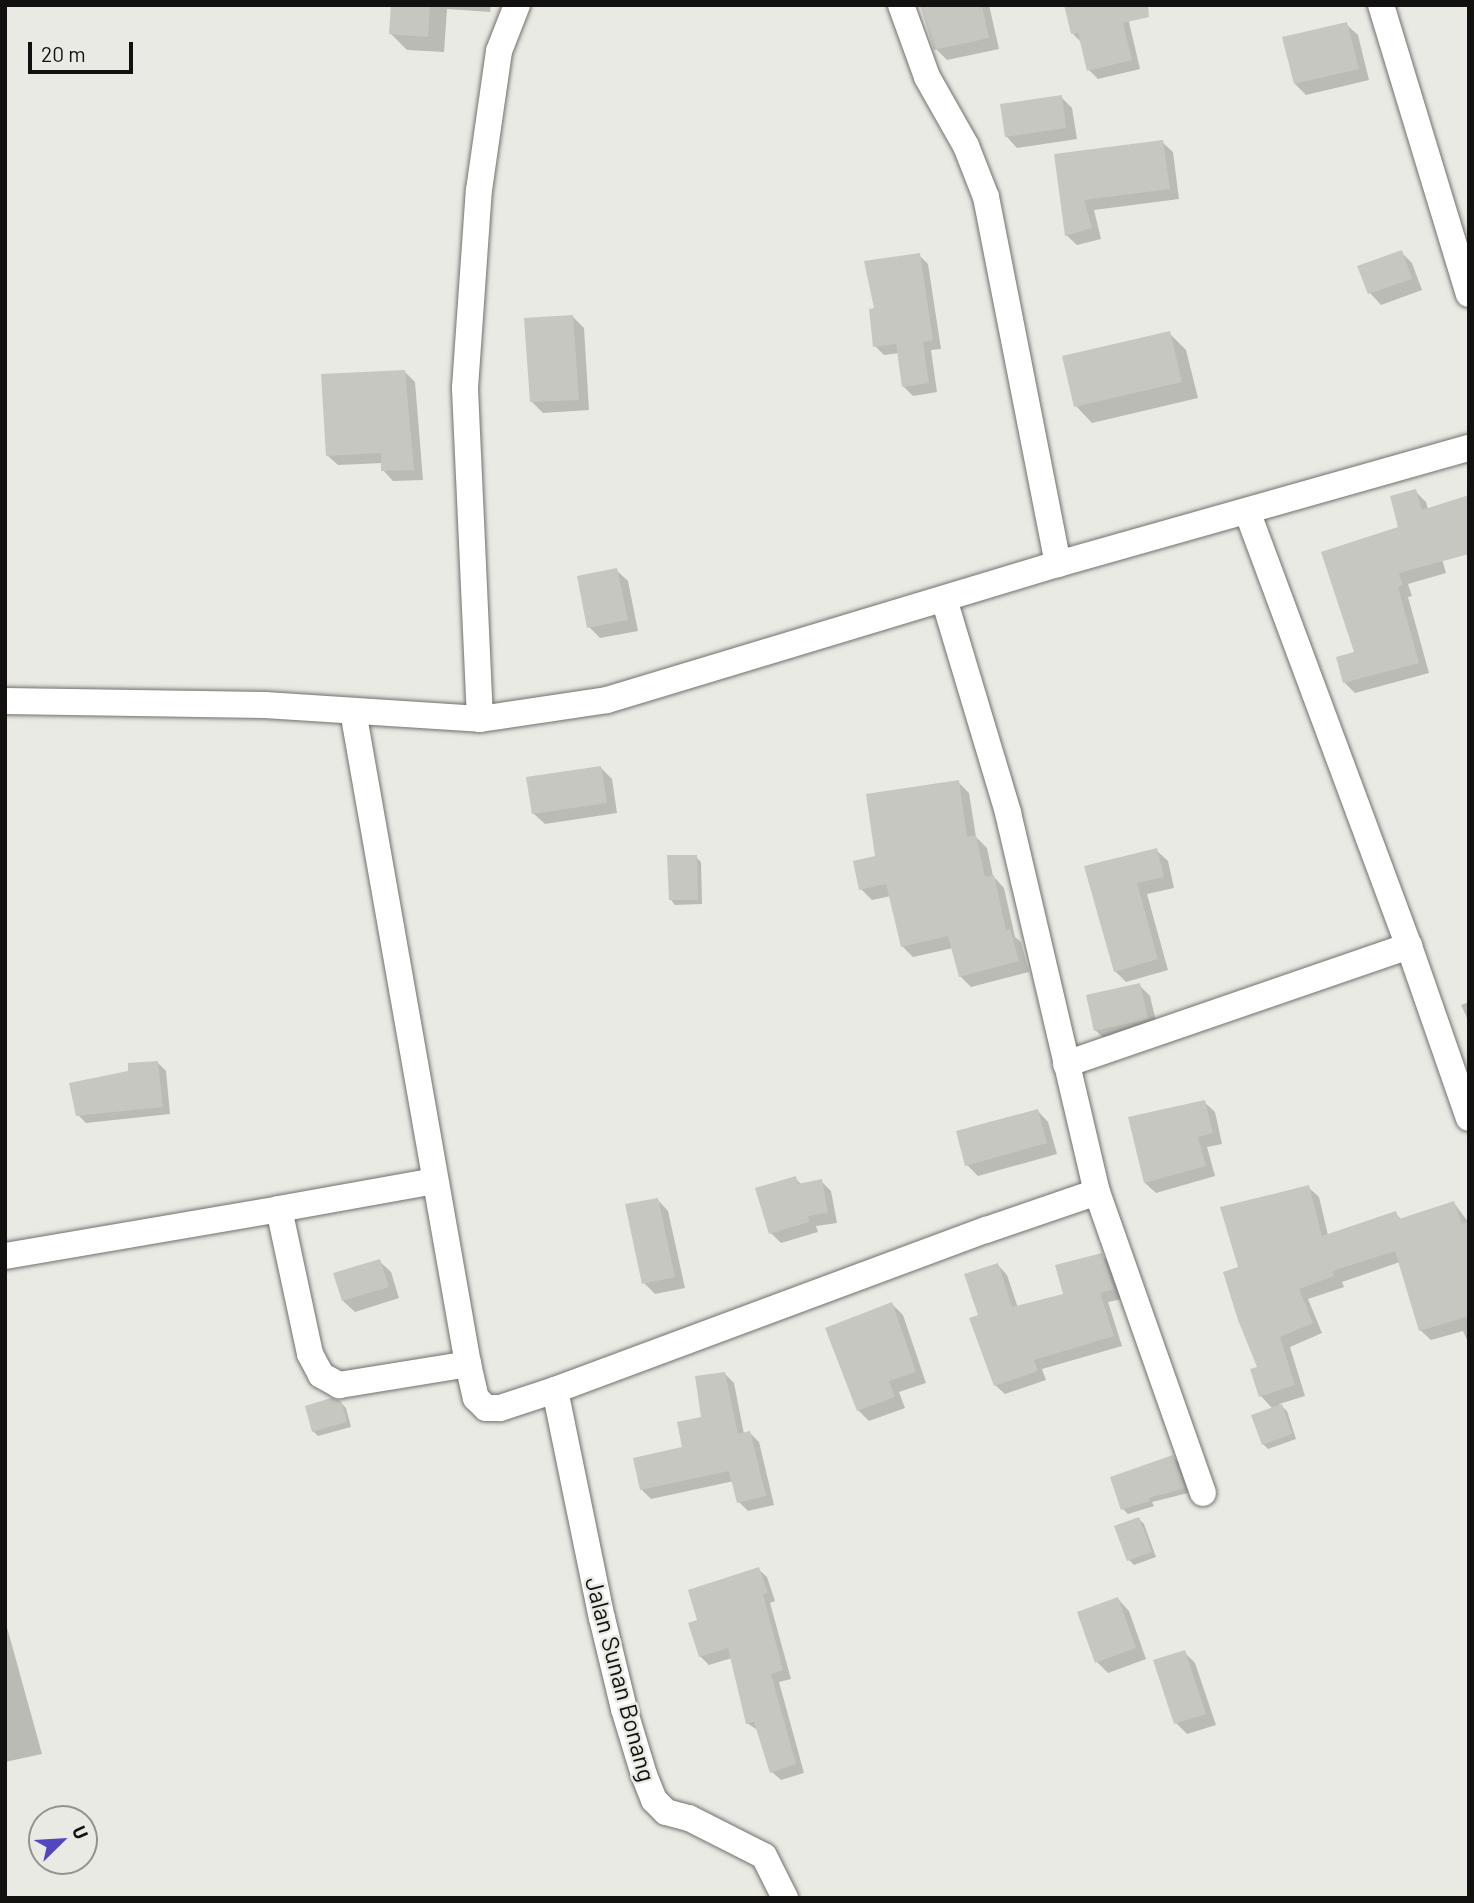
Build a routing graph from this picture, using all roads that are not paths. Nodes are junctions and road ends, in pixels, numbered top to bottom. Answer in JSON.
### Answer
{"nodes":[{"id":1,"x":517,"y":5,"type":"edge"},
{"id":2,"x":901,"y":5,"type":"edge"},
{"id":3,"x":1381,"y":5,"type":"edge"},
{"id":4,"x":1469,"y":294,"type":"edge"},
{"id":5,"x":1469,"y":448,"type":"edge"},
{"id":6,"x":1247,"y":511,"type":"junction"},
{"id":7,"x":1058,"y":564,"type":"junction"},
{"id":8,"x":944,"y":599,"type":"junction"},
{"id":9,"x":5,"y":701,"type":"edge"},
{"id":10,"x":354,"y":711,"type":"junction"},
{"id":11,"x":480,"y":719,"type":"junction"},
{"id":12,"x":1409,"y":946,"type":"junction"},
{"id":13,"x":1066,"y":1063,"type":"junction"},
{"id":14,"x":1469,"y":1118,"type":"edge"},
{"id":15,"x":434,"y":1181,"type":"junction"},
{"id":16,"x":1097,"y":1192,"type":"junction"},
{"id":17,"x":279,"y":1209,"type":"junction"},
{"id":18,"x":5,"y":1256,"type":"edge"},
{"id":19,"x":468,"y":1363,"type":"junction"},
{"id":20,"x":555,"y":1390,"type":"junction"},
{"id":21,"x":1203,"y":1493,"type":"dead end"},
{"id":22,"x":785,"y":1898,"type":"edge"}],
"edges":[{"from":1,"to":11,"type":"street"},
{"from":2,"to":7,"type":"street"},
{"from":3,"to":4,"type":"street"},
{"from":5,"to":6,"type":"street"},
{"from":6,"to":7,"type":"street"},
{"from":6,"to":12,"type":"street"},
{"from":7,"to":8,"type":"street"},
{"from":8,"to":11,"type":"street"},
{"from":8,"to":13,"type":"street"},
{"from":9,"to":10,"type":"street"},
{"from":10,"to":11,"type":"street"},
{"from":10,"to":15,"type":"street"},
{"from":12,"to":13,"type":"street"},
{"from":12,"to":14,"type":"street"},
{"from":13,"to":16,"type":"street"},
{"from":15,"to":17,"type":"street"},
{"from":15,"to":19,"type":"street"},
{"from":16,"to":20,"type":"street"},
{"from":16,"to":21,"type":"street"},
{"from":17,"to":18,"type":"street"},
{"from":17,"to":19,"type":"street"},
{"from":19,"to":20,"type":"street"},
{"from":20,"to":22,"type":"street","name":"Jalan Sunan Bonang"}]}
